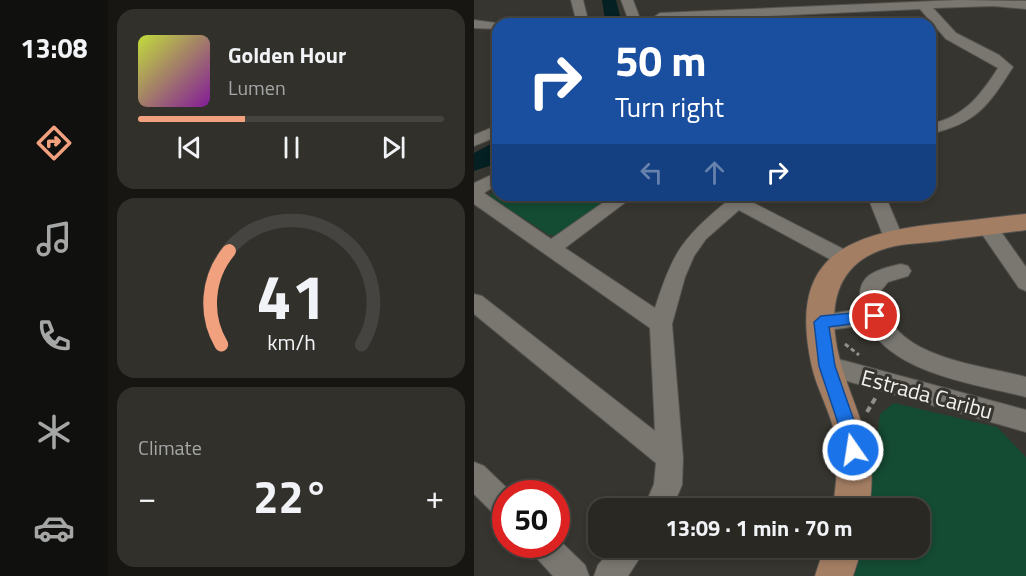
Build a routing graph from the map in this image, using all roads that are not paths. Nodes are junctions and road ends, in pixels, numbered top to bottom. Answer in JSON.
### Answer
{"nodes":[{"id":1,"x":577,"y":0,"type":"edge"},
{"id":2,"x":627,"y":0,"type":"edge"},
{"id":3,"x":1026,"y":5,"type":"edge"},
{"id":4,"x":924,"y":6,"type":"junction"},
{"id":5,"x":660,"y":17,"type":"dead end"},
{"id":6,"x":582,"y":18,"type":"edge"},
{"id":7,"x":634,"y":18,"type":"edge"},
{"id":8,"x":935,"y":18,"type":"edge"},
{"id":9,"x":936,"y":19,"type":"edge"},
{"id":10,"x":474,"y":24,"type":"edge"},
{"id":11,"x":492,"y":25,"type":"edge"},
{"id":12,"x":936,"y":127,"type":"edge"},
{"id":13,"x":492,"y":133,"type":"edge"},
{"id":14,"x":474,"y":141,"type":"edge"},
{"id":15,"x":492,"y":181,"type":"edge"},
{"id":16,"x":474,"y":193,"type":"edge"},
{"id":17,"x":618,"y":201,"type":"edge"},
{"id":18,"x":727,"y":201,"type":"edge"},
{"id":19,"x":736,"y":201,"type":"edge"},
{"id":20,"x":878,"y":201,"type":"edge"},
{"id":21,"x":1026,"y":222,"type":"edge"},
{"id":22,"x":987,"y":227,"type":"junction"},
{"id":23,"x":893,"y":238,"type":"junction"},
{"id":24,"x":552,"y":248,"type":"junction"},
{"id":25,"x":844,"y":258,"type":"junction"},
{"id":26,"x":901,"y":271,"type":"dead end"},
{"id":27,"x":1026,"y":283,"type":"edge"},
{"id":28,"x":474,"y":302,"type":"edge"},
{"id":29,"x":875,"y":316,"type":"junction"},
{"id":30,"x":821,"y":322,"type":"junction"},
{"id":31,"x":661,"y":324,"type":"junction"},
{"id":32,"x":827,"y":366,"type":"junction"},
{"id":33,"x":1026,"y":387,"type":"edge"},
{"id":34,"x":1026,"y":421,"type":"edge"},
{"id":35,"x":670,"y":458,"type":"junction"},
{"id":36,"x":474,"y":475,"type":"edge"},
{"id":37,"x":492,"y":492,"type":"edge"},
{"id":38,"x":662,"y":498,"type":"edge"},
{"id":39,"x":852,"y":498,"type":"edge"},
{"id":40,"x":557,"y":558,"type":"edge"},
{"id":41,"x":623,"y":558,"type":"edge"},
{"id":42,"x":840,"y":558,"type":"edge"},
{"id":43,"x":574,"y":576,"type":"edge"},
{"id":44,"x":609,"y":576,"type":"edge"},
{"id":45,"x":834,"y":576,"type":"edge"}],
"edges":[{"from":1,"to":6,"type":"street"},
{"from":2,"to":7,"type":"street"},
{"from":3,"to":4,"type":"street"},
{"from":4,"to":5,"type":"street"},
{"from":4,"to":8,"type":"street"},
{"from":9,"to":12,"type":"street"},
{"from":10,"to":11,"type":"street"},
{"from":13,"to":14,"type":"street"},
{"from":15,"to":16,"type":"street"},
{"from":16,"to":24,"type":"street"},
{"from":17,"to":24,"type":"street"},
{"from":18,"to":31,"type":"street"},
{"from":19,"to":25,"type":"street"},
{"from":20,"to":23,"type":"street"},
{"from":21,"to":22,"type":"main road"},
{"from":22,"to":23,"type":"main road"},
{"from":22,"to":27,"type":"street"},
{"from":23,"to":25,"type":"main road"},
{"from":24,"to":31,"type":"street"},
{"from":25,"to":30,"type":"main road"},
{"from":26,"to":29,"type":"street"},
{"from":28,"to":35,"type":"street"},
{"from":29,"to":30,"type":"street"},
{"from":29,"to":33,"type":"street"},
{"from":30,"to":32,"type":"main road"},
{"from":31,"to":35,"type":"street"},
{"from":32,"to":34,"type":"street","name":"Estrada Caribu"},
{"from":32,"to":39,"type":"main road"},
{"from":35,"to":38,"type":"street"},
{"from":36,"to":37,"type":"street"},
{"from":40,"to":43,"type":"street"},
{"from":41,"to":44,"type":"street"},
{"from":42,"to":45,"type":"main road"}]}
